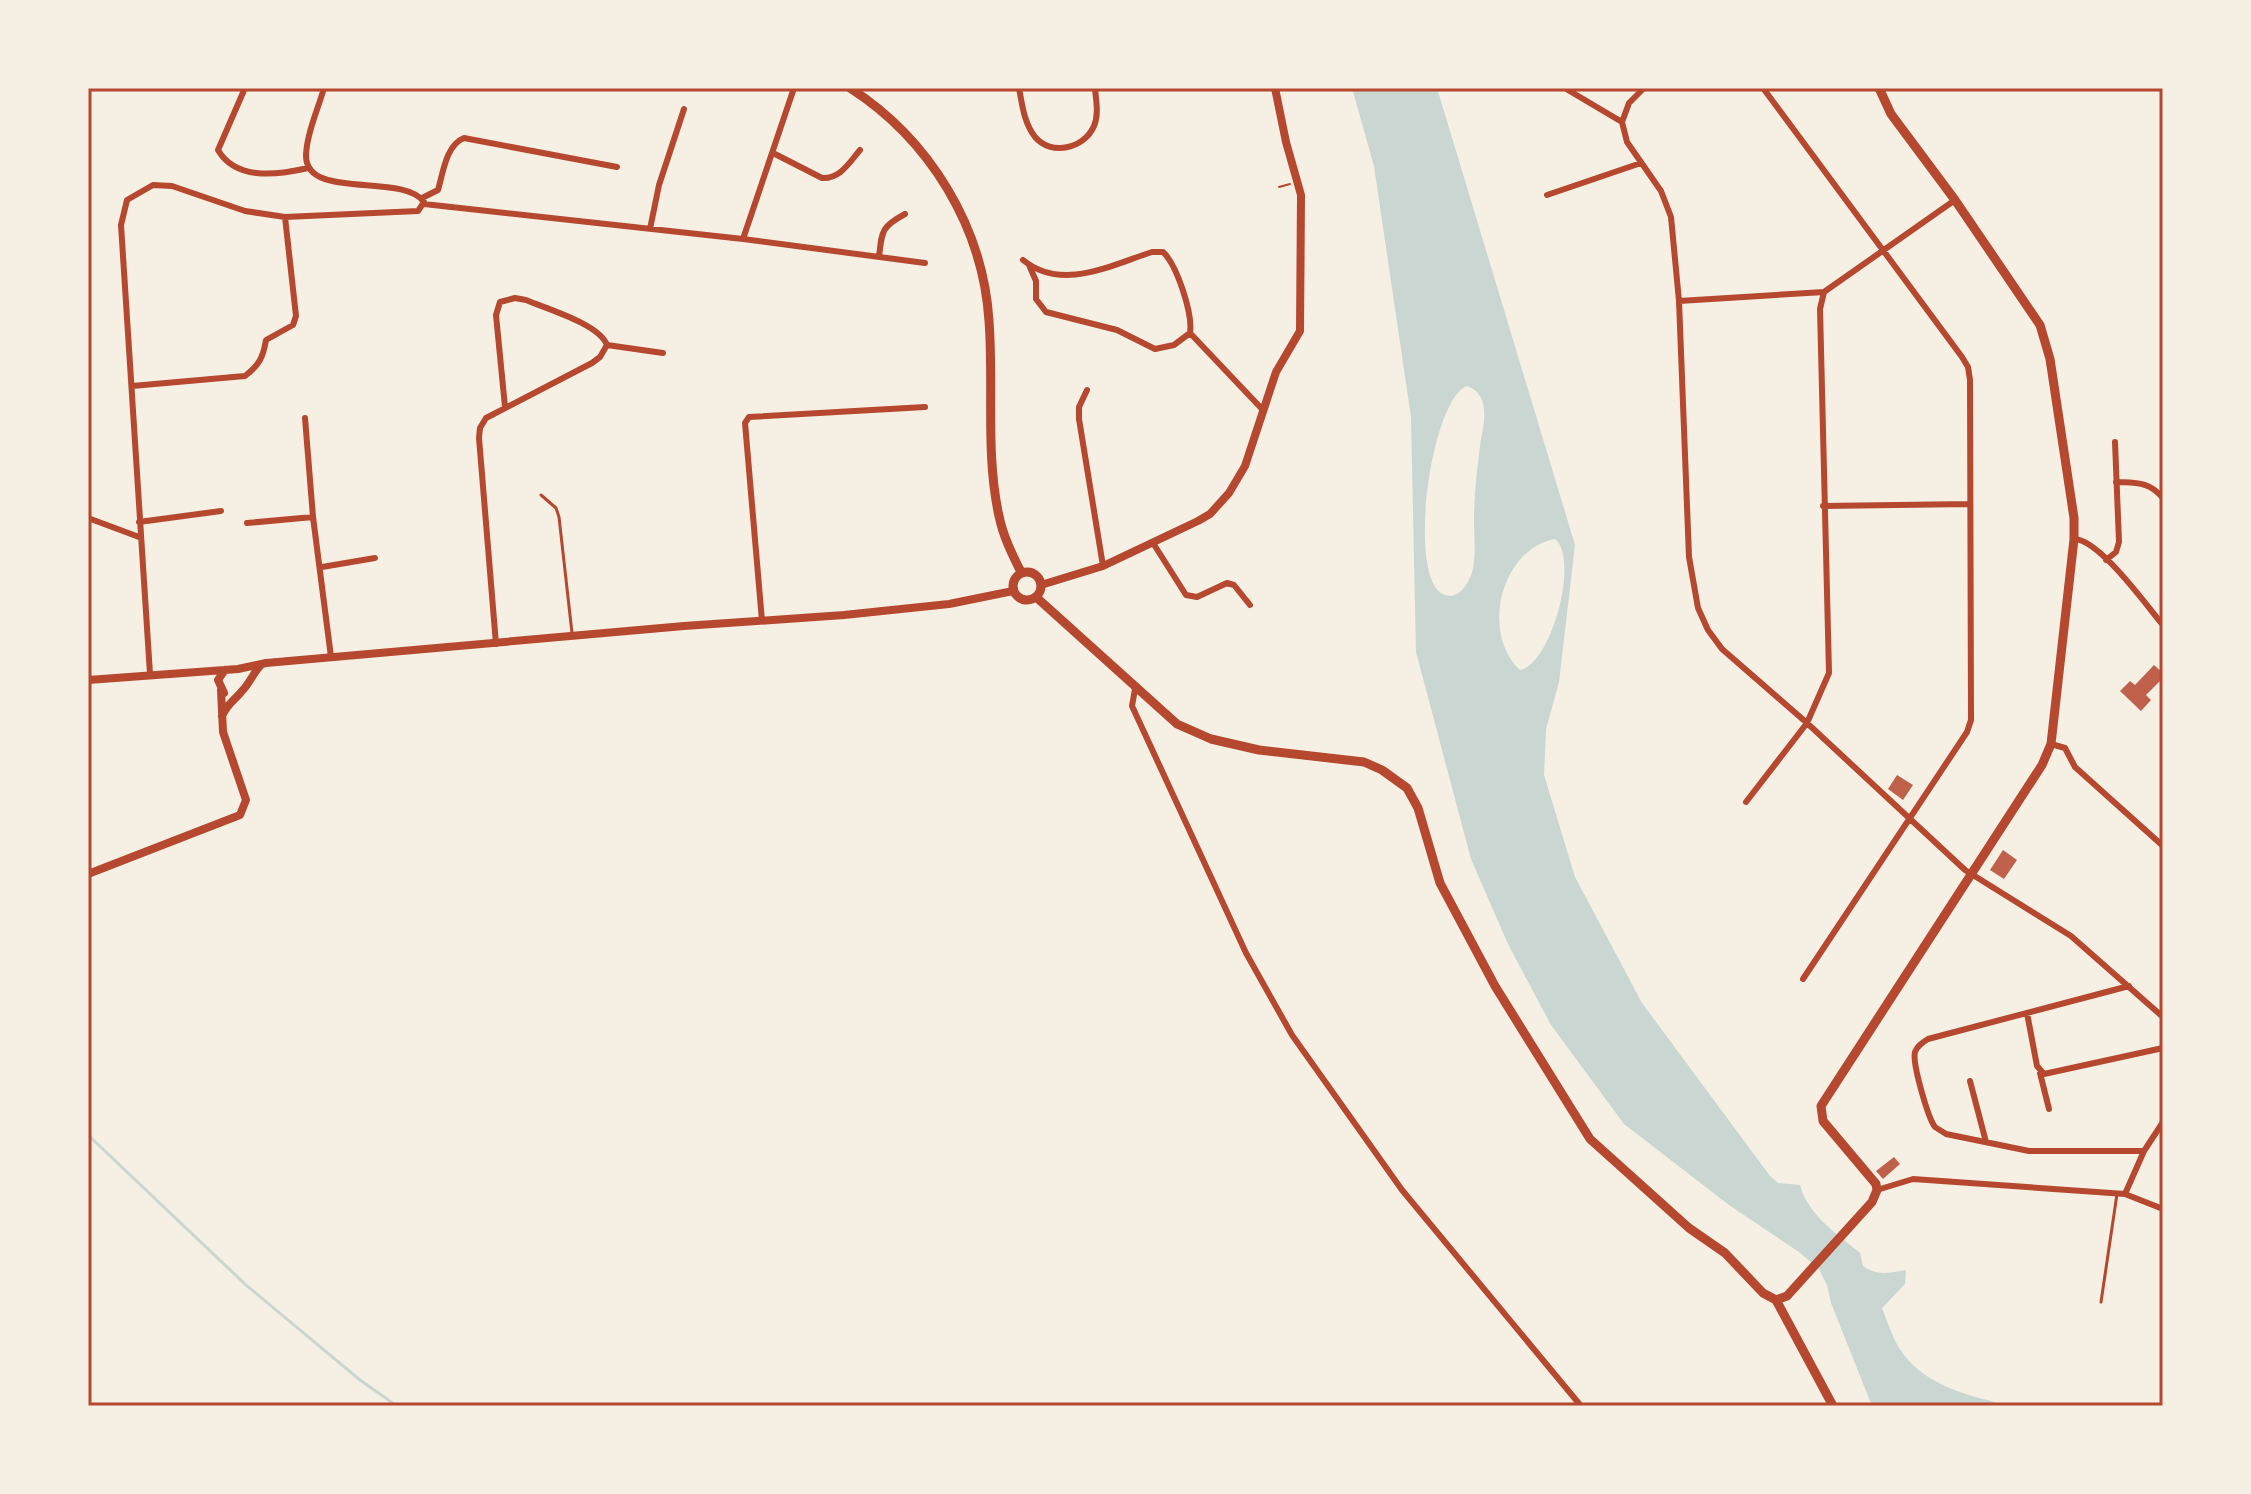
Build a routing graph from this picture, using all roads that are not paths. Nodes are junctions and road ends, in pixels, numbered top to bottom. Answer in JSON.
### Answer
{"nodes":[{"id":1,"x":245,"y":88,"type":"edge"},
{"id":2,"x":324,"y":88,"type":"edge"},
{"id":3,"x":794,"y":88,"type":"edge"},
{"id":4,"x":850,"y":88,"type":"edge"},
{"id":5,"x":1019,"y":88,"type":"edge"},
{"id":6,"x":1095,"y":88,"type":"edge"},
{"id":7,"x":1275,"y":88,"type":"edge"},
{"id":8,"x":1644,"y":88,"type":"edge"},
{"id":9,"x":1763,"y":88,"type":"edge"},
{"id":10,"x":1879,"y":88,"type":"edge"},
{"id":11,"x":1568,"y":90,"type":"dead end"},
{"id":12,"x":684,"y":109,"type":"dead end"},
{"id":13,"x":1622,"y":122,"type":"junction"},
{"id":14,"x":860,"y":150,"type":"dead end"},
{"id":15,"x":773,"y":153,"type":"junction"},
{"id":16,"x":1641,"y":163,"type":"junction"},
{"id":17,"x":617,"y":167,"type":"dead end"},
{"id":18,"x":308,"y":168,"type":"junction"},
{"id":19,"x":1547,"y":195,"type":"dead end"},
{"id":20,"x":1955,"y":200,"type":"junction"},
{"id":21,"x":423,"y":201,"type":"junction"},
{"id":22,"x":905,"y":214,"type":"dead end"},
{"id":23,"x":285,"y":217,"type":"junction"},
{"id":24,"x":650,"y":229,"type":"junction"},
{"id":25,"x":743,"y":239,"type":"junction"},
{"id":26,"x":1883,"y":252,"type":"junction"},
{"id":27,"x":879,"y":257,"type":"junction"},
{"id":28,"x":925,"y":263,"type":"dead end"},
{"id":29,"x":1824,"y":292,"type":"junction"},
{"id":30,"x":1679,"y":301,"type":"junction"},
{"id":31,"x":1190,"y":333,"type":"junction"},
{"id":32,"x":607,"y":345,"type":"junction"},
{"id":33,"x":663,"y":353,"type":"dead end"},
{"id":34,"x":132,"y":386,"type":"junction"},
{"id":35,"x":1087,"y":390,"type":"dead end"},
{"id":36,"x":505,"y":407,"type":"junction"},
{"id":37,"x":925,"y":407,"type":"dead end"},
{"id":38,"x":1262,"y":409,"type":"junction"},
{"id":39,"x":305,"y":418,"type":"dead end"},
{"id":40,"x":2115,"y":442,"type":"dead end"},
{"id":41,"x":2116,"y":482,"type":"junction"},
{"id":42,"x":541,"y":495,"type":"dead end"},
{"id":43,"x":2163,"y":498,"type":"edge"},
{"id":44,"x":1970,"y":504,"type":"junction"},
{"id":45,"x":1823,"y":506,"type":"junction"},
{"id":46,"x":221,"y":511,"type":"dead end"},
{"id":47,"x":313,"y":517,"type":"junction"},
{"id":48,"x":88,"y":518,"type":"edge"},
{"id":49,"x":139,"y":522,"type":"junction"},
{"id":50,"x":247,"y":523,"type":"dead end"},
{"id":51,"x":139,"y":537,"type":"junction"},
{"id":52,"x":2074,"y":539,"type":"junction"},
{"id":53,"x":1153,"y":543,"type":"junction"},
{"id":54,"x":375,"y":558,"type":"dead end"},
{"id":55,"x":2106,"y":560,"type":"junction"},
{"id":56,"x":1103,"y":566,"type":"junction"},
{"id":57,"x":322,"y":567,"type":"junction"},
{"id":58,"x":1021,"y":572,"type":"junction"},
{"id":59,"x":1041,"y":585,"type":"junction"},
{"id":60,"x":1013,"y":591,"type":"junction"},
{"id":61,"x":1036,"y":597,"type":"junction"},
{"id":62,"x":1250,"y":605,"type":"dead end"},
{"id":63,"x":762,"y":621,"type":"junction"},
{"id":64,"x":2163,"y":625,"type":"edge"},
{"id":65,"x":572,"y":637,"type":"junction"},
{"id":66,"x":496,"y":644,"type":"junction"},
{"id":67,"x":331,"y":657,"type":"junction"},
{"id":68,"x":262,"y":664,"type":"junction"},
{"id":69,"x":238,"y":669,"type":"junction"},
{"id":70,"x":225,"y":670,"type":"junction"},
{"id":71,"x":203,"y":672,"type":"junction"},
{"id":72,"x":150,"y":674,"type":"junction"},
{"id":73,"x":88,"y":680,"type":"edge"},
{"id":74,"x":246,"y":684,"type":"junction"},
{"id":75,"x":220,"y":687,"type":"junction"},
{"id":76,"x":1135,"y":689,"type":"junction"},
{"id":77,"x":234,"y":696,"type":"junction"},
{"id":78,"x":221,"y":718,"type":"junction"},
{"id":79,"x":1807,"y":723,"type":"junction"},
{"id":80,"x":2051,"y":744,"type":"junction"},
{"id":81,"x":1746,"y":802,"type":"dead end"},
{"id":82,"x":1910,"y":819,"type":"junction"},
{"id":83,"x":2163,"y":846,"type":"edge"},
{"id":84,"x":88,"y":872,"type":"edge"},
{"id":85,"x":1970,"y":874,"type":"junction"},
{"id":86,"x":1803,"y":979,"type":"dead end"},
{"id":87,"x":2129,"y":986,"type":"junction"},
{"id":88,"x":2027,"y":1013,"type":"junction"},
{"id":89,"x":2163,"y":1017,"type":"edge"},
{"id":90,"x":2163,"y":1048,"type":"edge"},
{"id":91,"x":2040,"y":1071,"type":"junction"},
{"id":92,"x":1970,"y":1081,"type":"dead end"},
{"id":93,"x":2049,"y":1109,"type":"dead end"},
{"id":94,"x":2163,"y":1122,"type":"edge"},
{"id":95,"x":1986,"y":1142,"type":"junction"},
{"id":96,"x":2144,"y":1151,"type":"junction"},
{"id":97,"x":1877,"y":1190,"type":"junction"},
{"id":98,"x":2121,"y":1194,"type":"junction"},
{"id":99,"x":2163,"y":1209,"type":"edge"},
{"id":100,"x":1782,"y":1298,"type":"junction"},
{"id":101,"x":2101,"y":1302,"type":"dead end"},
{"id":102,"x":1581,"y":1406,"type":"edge"},
{"id":103,"x":1833,"y":1406,"type":"edge"}],
"edges":[{"from":1,"to":18,"type":"street"},
{"from":2,"to":18,"type":"street"},
{"from":3,"to":15,"type":"street"},
{"from":4,"to":58,"type":"main road"},
{"from":5,"to":6,"type":"street"},
{"from":7,"to":38,"type":"street"},
{"from":8,"to":13,"type":"street"},
{"from":9,"to":26,"type":"street"},
{"from":10,"to":20,"type":"main road"},
{"from":11,"to":13,"type":"street"},
{"from":12,"to":24,"type":"street"},
{"from":13,"to":16,"type":"street"},
{"from":14,"to":15,"type":"street"},
{"from":15,"to":25,"type":"street"},
{"from":16,"to":19,"type":"street"},
{"from":16,"to":30,"type":"street"},
{"from":17,"to":21,"type":"street"},
{"from":18,"to":21,"type":"street"},
{"from":20,"to":26,"type":"street"},
{"from":20,"to":52,"type":"main road"},
{"from":21,"to":23,"type":"street"},
{"from":21,"to":24,"type":"street"},
{"from":22,"to":27,"type":"street"},
{"from":23,"to":34,"type":"street"},
{"from":23,"to":34,"type":"street"},
{"from":24,"to":25,"type":"street"},
{"from":25,"to":27,"type":"street"},
{"from":26,"to":29,"type":"street"},
{"from":26,"to":44,"type":"street"},
{"from":27,"to":28,"type":"street"},
{"from":29,"to":30,"type":"street"},
{"from":29,"to":45,"type":"street"},
{"from":30,"to":79,"type":"street"},
{"from":31,"to":31,"type":"street"},
{"from":31,"to":38,"type":"street"},
{"from":32,"to":33,"type":"street"},
{"from":32,"to":36,"type":"street"},
{"from":32,"to":36,"type":"street"},
{"from":34,"to":49,"type":"street"},
{"from":35,"to":56,"type":"street"},
{"from":36,"to":66,"type":"street"},
{"from":37,"to":63,"type":"street"},
{"from":38,"to":53,"type":"street"},
{"from":39,"to":47,"type":"street"},
{"from":40,"to":41,"type":"street"},
{"from":41,"to":43,"type":"street"},
{"from":41,"to":55,"type":"street"},
{"from":42,"to":65,"type":"lane"},
{"from":44,"to":45,"type":"street"},
{"from":44,"to":82,"type":"street"},
{"from":45,"to":79,"type":"street"},
{"from":46,"to":49,"type":"street"},
{"from":47,"to":50,"type":"street"},
{"from":47,"to":57,"type":"street"},
{"from":48,"to":51,"type":"street"},
{"from":49,"to":51,"type":"street"},
{"from":51,"to":72,"type":"street"},
{"from":52,"to":55,"type":"street"},
{"from":52,"to":80,"type":"main road"},
{"from":53,"to":56,"type":"street"},
{"from":53,"to":62,"type":"street"},
{"from":54,"to":57,"type":"street"},
{"from":55,"to":64,"type":"street"},
{"from":56,"to":59,"type":"street"},
{"from":57,"to":67,"type":"street"},
{"from":58,"to":59,"type":"main road"},
{"from":58,"to":60,"type":"main road"},
{"from":59,"to":61,"type":"main road"},
{"from":60,"to":61,"type":"main road"},
{"from":60,"to":63,"type":"street"},
{"from":61,"to":76,"type":"main road"},
{"from":63,"to":65,"type":"street"},
{"from":65,"to":66,"type":"street"},
{"from":66,"to":67,"type":"street"},
{"from":67,"to":68,"type":"street"},
{"from":68,"to":69,"type":"street"},
{"from":68,"to":74,"type":"street"},
{"from":69,"to":70,"type":"street"},
{"from":69,"to":74,"type":"street"},
{"from":70,"to":71,"type":"street"},
{"from":70,"to":75,"type":"street"},
{"from":71,"to":72,"type":"street"},
{"from":71,"to":75,"type":"street"},
{"from":72,"to":73,"type":"street"},
{"from":74,"to":77,"type":"street"},
{"from":75,"to":77,"type":"street"},
{"from":75,"to":78,"type":"street"},
{"from":76,"to":100,"type":"main road"},
{"from":76,"to":102,"type":"street"},
{"from":77,"to":78,"type":"street"},
{"from":78,"to":84,"type":"street"},
{"from":79,"to":81,"type":"street"},
{"from":79,"to":82,"type":"street"},
{"from":80,"to":83,"type":"street"},
{"from":80,"to":85,"type":"main road"},
{"from":82,"to":85,"type":"street"},
{"from":82,"to":86,"type":"street"},
{"from":85,"to":87,"type":"street"},
{"from":85,"to":97,"type":"main road"},
{"from":87,"to":88,"type":"street"},
{"from":87,"to":89,"type":"street"},
{"from":88,"to":91,"type":"street"},
{"from":88,"to":95,"type":"street"},
{"from":90,"to":91,"type":"street"},
{"from":91,"to":93,"type":"street"},
{"from":92,"to":95,"type":"street"},
{"from":94,"to":96,"type":"street"},
{"from":95,"to":96,"type":"street"},
{"from":96,"to":98,"type":"street"},
{"from":97,"to":98,"type":"street"},
{"from":97,"to":100,"type":"main road"},
{"from":98,"to":99,"type":"street"},
{"from":98,"to":101,"type":"lane"},
{"from":100,"to":103,"type":"main road"}]}
